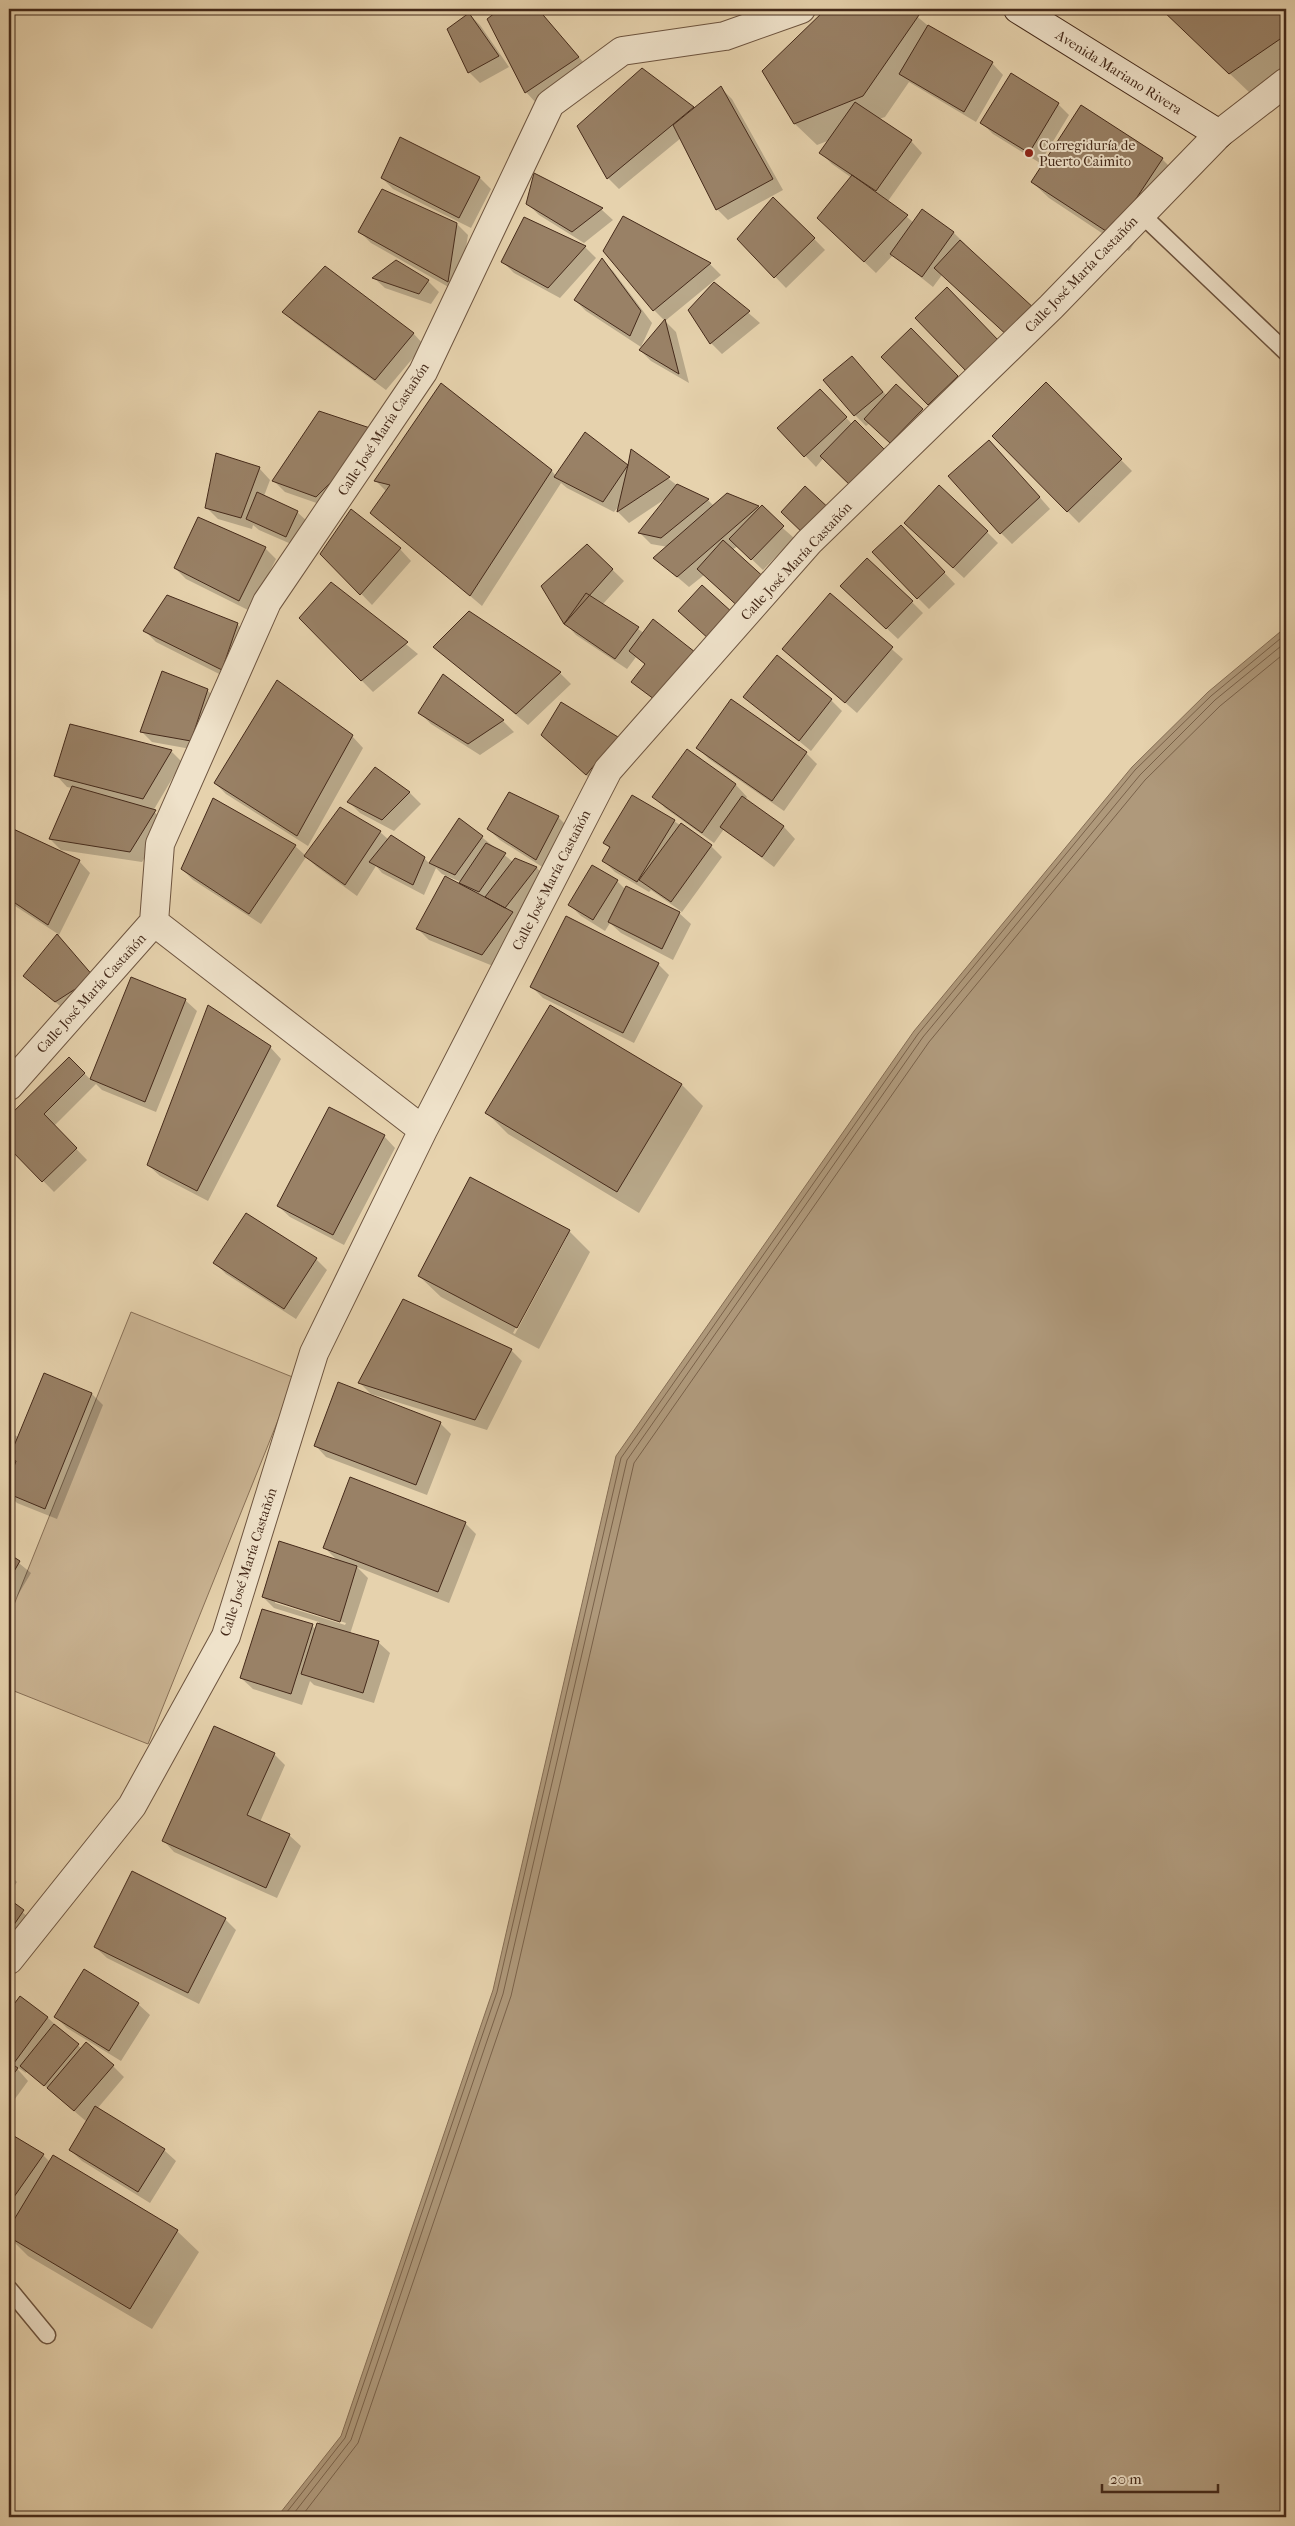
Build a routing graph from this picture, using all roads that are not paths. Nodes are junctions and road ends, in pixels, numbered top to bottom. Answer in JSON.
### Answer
{"nodes":[{"id":1,"x":801,"y":9,"type":"edge"},
{"id":2,"x":1018,"y":9,"type":"edge"},
{"id":3,"x":1286,"y":82,"type":"edge"},
{"id":4,"x":1219,"y":134,"type":"junction"},
{"id":5,"x":1140,"y":213,"type":"junction"},
{"id":6,"x":1286,"y":352,"type":"edge"},
{"id":7,"x":154,"y":922,"type":"junction"},
{"id":8,"x":9,"y":1086,"type":"edge"},
{"id":9,"x":423,"y":1130,"type":"junction"},
{"id":10,"x":9,"y":1960,"type":"edge"},
{"id":11,"x":9,"y":2289,"type":"edge"},
{"id":12,"x":47,"y":2335,"type":"dead end"}],
"edges":[{"from":1,"to":7,"type":"street","name":"Calle José María Castañón"},
{"from":2,"to":4,"type":"street","name":"Avenida Mariano Rivera"},
{"from":3,"to":4,"type":"street","name":"Calle José María Castañón"},
{"from":4,"to":5,"type":"street","name":"Calle José María Castañón"},
{"from":5,"to":6,"type":"lane"},
{"from":5,"to":9,"type":"street","name":"Calle José María Castañón"},
{"from":7,"to":8,"type":"street","name":"Calle José María Castañón"},
{"from":7,"to":9,"type":"street","name":"Calle José María Castañón"},
{"from":9,"to":10,"type":"street","name":"Calle José María Castañón"},
{"from":11,"to":12,"type":"lane"}]}
